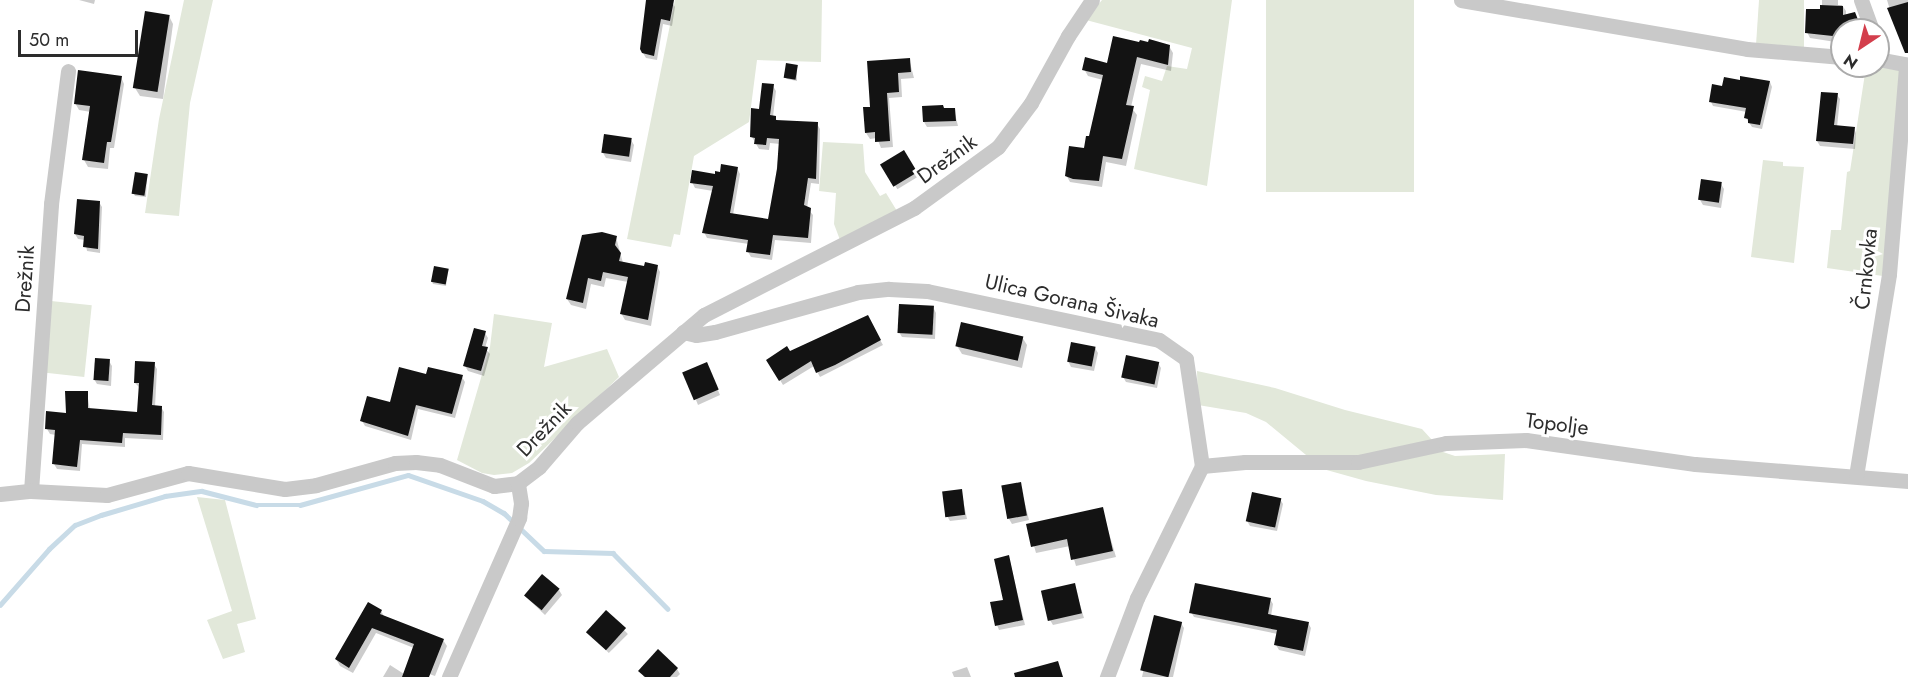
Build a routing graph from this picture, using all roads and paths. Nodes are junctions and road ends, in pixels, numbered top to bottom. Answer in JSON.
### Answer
{"nodes":[{"id":1,"x":1092,"y":0,"type":"edge"},
{"id":2,"x":1461,"y":0,"type":"edge"},
{"id":3,"x":1861,"y":0,"type":"edge"},
{"id":4,"x":1868,"y":18,"type":"edge"},
{"id":5,"x":1830,"y":56,"type":"edge"},
{"id":6,"x":1890,"y":58,"type":"edge"},
{"id":7,"x":1907,"y":65,"type":"edge"},
{"id":8,"x":68,"y":71,"type":"dead end"},
{"id":9,"x":683,"y":332,"type":"junction"},
{"id":10,"x":1202,"y":466,"type":"junction"},
{"id":11,"x":1856,"y":476,"type":"junction"},
{"id":12,"x":1908,"y":481,"type":"edge"},
{"id":13,"x":518,"y":483,"type":"junction"},
{"id":14,"x":31,"y":491,"type":"junction"},
{"id":15,"x":0,"y":494,"type":"edge"},
{"id":16,"x":449,"y":677,"type":"edge"},
{"id":17,"x":1107,"y":677,"type":"edge"}],
"edges":[{"from":1,"to":9,"type":"street","name":"Drežnik"},
{"from":2,"to":5,"type":"street"},
{"from":3,"to":4,"type":"street"},
{"from":6,"to":7,"type":"street"},
{"from":7,"to":11,"type":"street","name":"Črnkovka"},
{"from":8,"to":14,"type":"street","name":"Drežnik"},
{"from":9,"to":10,"type":"street","name":"Ulica Gorana Šivaka"},
{"from":9,"to":13,"type":"street","name":"Drežnik"},
{"from":10,"to":11,"type":"street","name":"Topolje"},
{"from":10,"to":17,"type":"street"},
{"from":11,"to":12,"type":"street","name":"Topolje"},
{"from":13,"to":14,"type":"street","name":"Drežnik"},
{"from":13,"to":16,"type":"street"},
{"from":14,"to":15,"type":"street","name":"Drežnik"}]}
